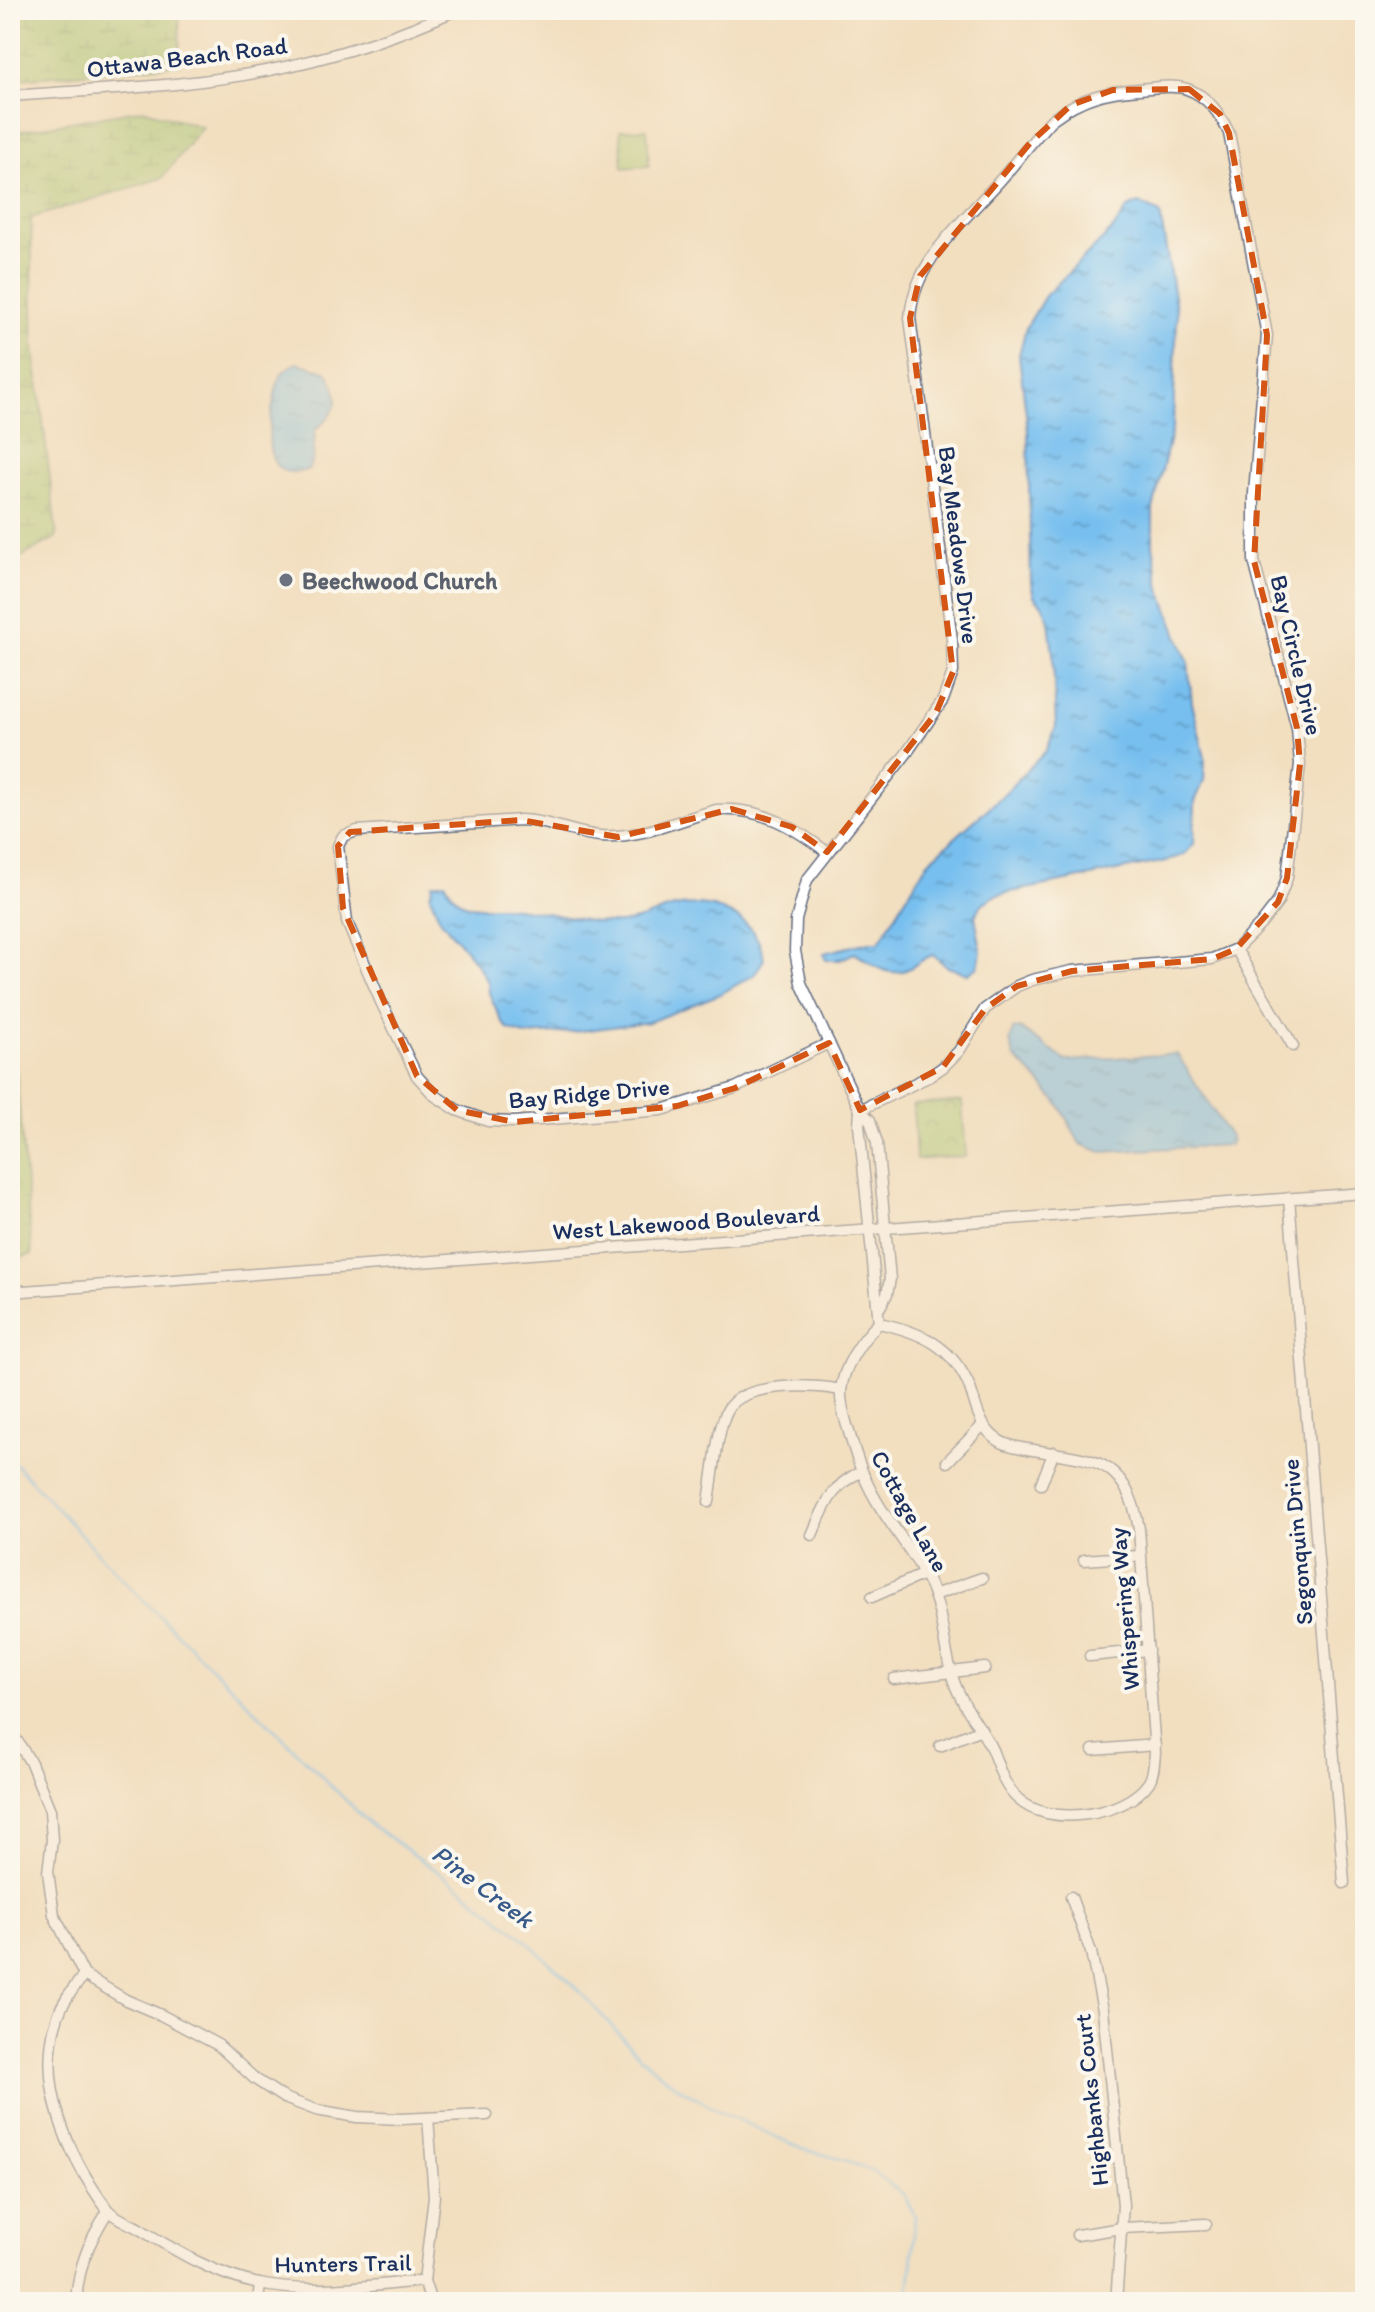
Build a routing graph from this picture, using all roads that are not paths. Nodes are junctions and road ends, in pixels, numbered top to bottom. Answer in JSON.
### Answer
{"nodes":[{"id":1,"x":456,"y":10,"type":"edge"},
{"id":2,"x":1189,"y":89,"type":"joint"},
{"id":3,"x":10,"y":96,"type":"edge"},
{"id":4,"x":827,"y":852,"type":"junction"},
{"id":5,"x":1236,"y":949,"type":"junction"},
{"id":6,"x":829,"y":1043,"type":"junction"},
{"id":7,"x":1293,"y":1046,"type":"dead end"},
{"id":8,"x":860,"y":1110,"type":"junction"},
{"id":9,"x":1365,"y":1193,"type":"edge"},
{"id":10,"x":1289,"y":1198,"type":"junction"},
{"id":11,"x":885,"y":1227,"type":"junction"},
{"id":12,"x":869,"y":1229,"type":"junction"},
{"id":13,"x":10,"y":1292,"type":"edge"},
{"id":14,"x":880,"y":1307,"type":"junction"},
{"id":15,"x":879,"y":1323,"type":"junction"},
{"id":16,"x":841,"y":1390,"type":"junction"},
{"id":17,"x":982,"y":1426,"type":"junction"},
{"id":18,"x":1054,"y":1452,"type":"junction"},
{"id":19,"x":947,"y":1462,"type":"dead end"},
{"id":20,"x":861,"y":1472,"type":"junction"},
{"id":21,"x":1041,"y":1484,"type":"dead end"},
{"id":22,"x":709,"y":1502,"type":"dead end"},
{"id":23,"x":812,"y":1535,"type":"dead end"},
{"id":24,"x":1140,"y":1556,"type":"junction"},
{"id":25,"x":1084,"y":1560,"type":"dead end"},
{"id":26,"x":924,"y":1574,"type":"junction"},
{"id":27,"x":982,"y":1578,"type":"dead end"},
{"id":28,"x":934,"y":1595,"type":"junction"},
{"id":29,"x":872,"y":1597,"type":"dead end"},
{"id":30,"x":1148,"y":1650,"type":"junction"},
{"id":31,"x":1090,"y":1656,"type":"dead end"},
{"id":32,"x":985,"y":1668,"type":"dead end"},
{"id":33,"x":951,"y":1671,"type":"junction"},
{"id":34,"x":894,"y":1679,"type":"dead end"},
{"id":35,"x":981,"y":1729,"type":"junction"},
{"id":36,"x":10,"y":1730,"type":"edge"},
{"id":37,"x":1155,"y":1745,"type":"junction"},
{"id":38,"x":940,"y":1746,"type":"dead end"},
{"id":39,"x":1093,"y":1750,"type":"dead end"},
{"id":40,"x":1085,"y":1814,"type":"joint"},
{"id":41,"x":1344,"y":1883,"type":"dead end"},
{"id":42,"x":1071,"y":1897,"type":"dead end"},
{"id":43,"x":84,"y":1975,"type":"junction"},
{"id":44,"x":487,"y":2115,"type":"dead end"},
{"id":45,"x":428,"y":2118,"type":"junction"},
{"id":46,"x":108,"y":2211,"type":"junction"},
{"id":47,"x":1206,"y":2224,"type":"dead end"},
{"id":48,"x":1122,"y":2228,"type":"junction"},
{"id":49,"x":1077,"y":2235,"type":"dead end"},
{"id":50,"x":424,"y":2281,"type":"junction"},
{"id":51,"x":260,"y":2284,"type":"junction"},
{"id":52,"x":76,"y":2302,"type":"edge"},
{"id":53,"x":258,"y":2302,"type":"edge"},
{"id":54,"x":431,"y":2302,"type":"edge"},
{"id":55,"x":1116,"y":2302,"type":"edge"}],
"edges":[{"from":1,"to":3,"type":"street","name":"Ottawa Beach Road"},
{"from":2,"to":4,"type":"street","name":"Bay Meadows Drive"},
{"from":2,"to":5,"type":"street","name":"Bay Circle Drive"},
{"from":4,"to":6,"type":"street","name":"Bay Meadows Drive"},
{"from":4,"to":6,"type":"street","name":"Bay Ridge Drive"},
{"from":5,"to":7,"type":"street"},
{"from":5,"to":8,"type":"street","name":"Bay Circle Drive"},
{"from":6,"to":8,"type":"street","name":"Bay Meadows Drive"},
{"from":8,"to":11,"type":"street","name":"Bay Meadows Drive"},
{"from":8,"to":12,"type":"street","name":"Bay Meadows Drive"},
{"from":9,"to":10,"type":"street","name":"West Lakewood Boulevard"},
{"from":10,"to":11,"type":"street","name":"West Lakewood Boulevard"},
{"from":10,"to":41,"type":"street","name":"Segonquin Drive"},
{"from":11,"to":12,"type":"street","name":"West Lakewood Boulevard"},
{"from":11,"to":14,"type":"street"},
{"from":12,"to":13,"type":"street","name":"West Lakewood Boulevard"},
{"from":12,"to":14,"type":"street"},
{"from":14,"to":15,"type":"street"},
{"from":15,"to":16,"type":"street"},
{"from":15,"to":17,"type":"street"},
{"from":16,"to":20,"type":"street","name":"Cottage Lane"},
{"from":16,"to":22,"type":"street"},
{"from":17,"to":18,"type":"street","name":"Whispering Way"},
{"from":17,"to":19,"type":"street"},
{"from":18,"to":21,"type":"street"},
{"from":18,"to":24,"type":"street","name":"Whispering Way"},
{"from":20,"to":23,"type":"street"},
{"from":20,"to":26,"type":"street","name":"Cottage Lane"},
{"from":24,"to":25,"type":"street"},
{"from":24,"to":30,"type":"street","name":"Whispering Way"},
{"from":26,"to":28,"type":"street","name":"Cottage Lane"},
{"from":26,"to":29,"type":"street"},
{"from":27,"to":28,"type":"street"},
{"from":28,"to":33,"type":"street","name":"Cottage Lane"},
{"from":30,"to":31,"type":"street"},
{"from":30,"to":37,"type":"street","name":"Whispering Way"},
{"from":32,"to":33,"type":"street"},
{"from":33,"to":34,"type":"street"},
{"from":33,"to":35,"type":"street","name":"Cottage Lane"},
{"from":35,"to":38,"type":"street"},
{"from":35,"to":40,"type":"street","name":"Cottage Lane"},
{"from":36,"to":43,"type":"street"},
{"from":37,"to":39,"type":"street"},
{"from":37,"to":40,"type":"street","name":"Whispering Way"},
{"from":42,"to":48,"type":"street","name":"Highbanks Court"},
{"from":43,"to":45,"type":"street"},
{"from":43,"to":46,"type":"street","name":"Hunters Trail"},
{"from":44,"to":45,"type":"street"},
{"from":45,"to":50,"type":"street"},
{"from":46,"to":51,"type":"street","name":"Hunters Trail"},
{"from":46,"to":52,"type":"street"},
{"from":47,"to":48,"type":"street"},
{"from":48,"to":49,"type":"street"},
{"from":48,"to":55,"type":"street","name":"Highbanks Court"},
{"from":50,"to":51,"type":"street","name":"Hunters Trail"},
{"from":50,"to":54,"type":"street"},
{"from":51,"to":53,"type":"street"}]}
